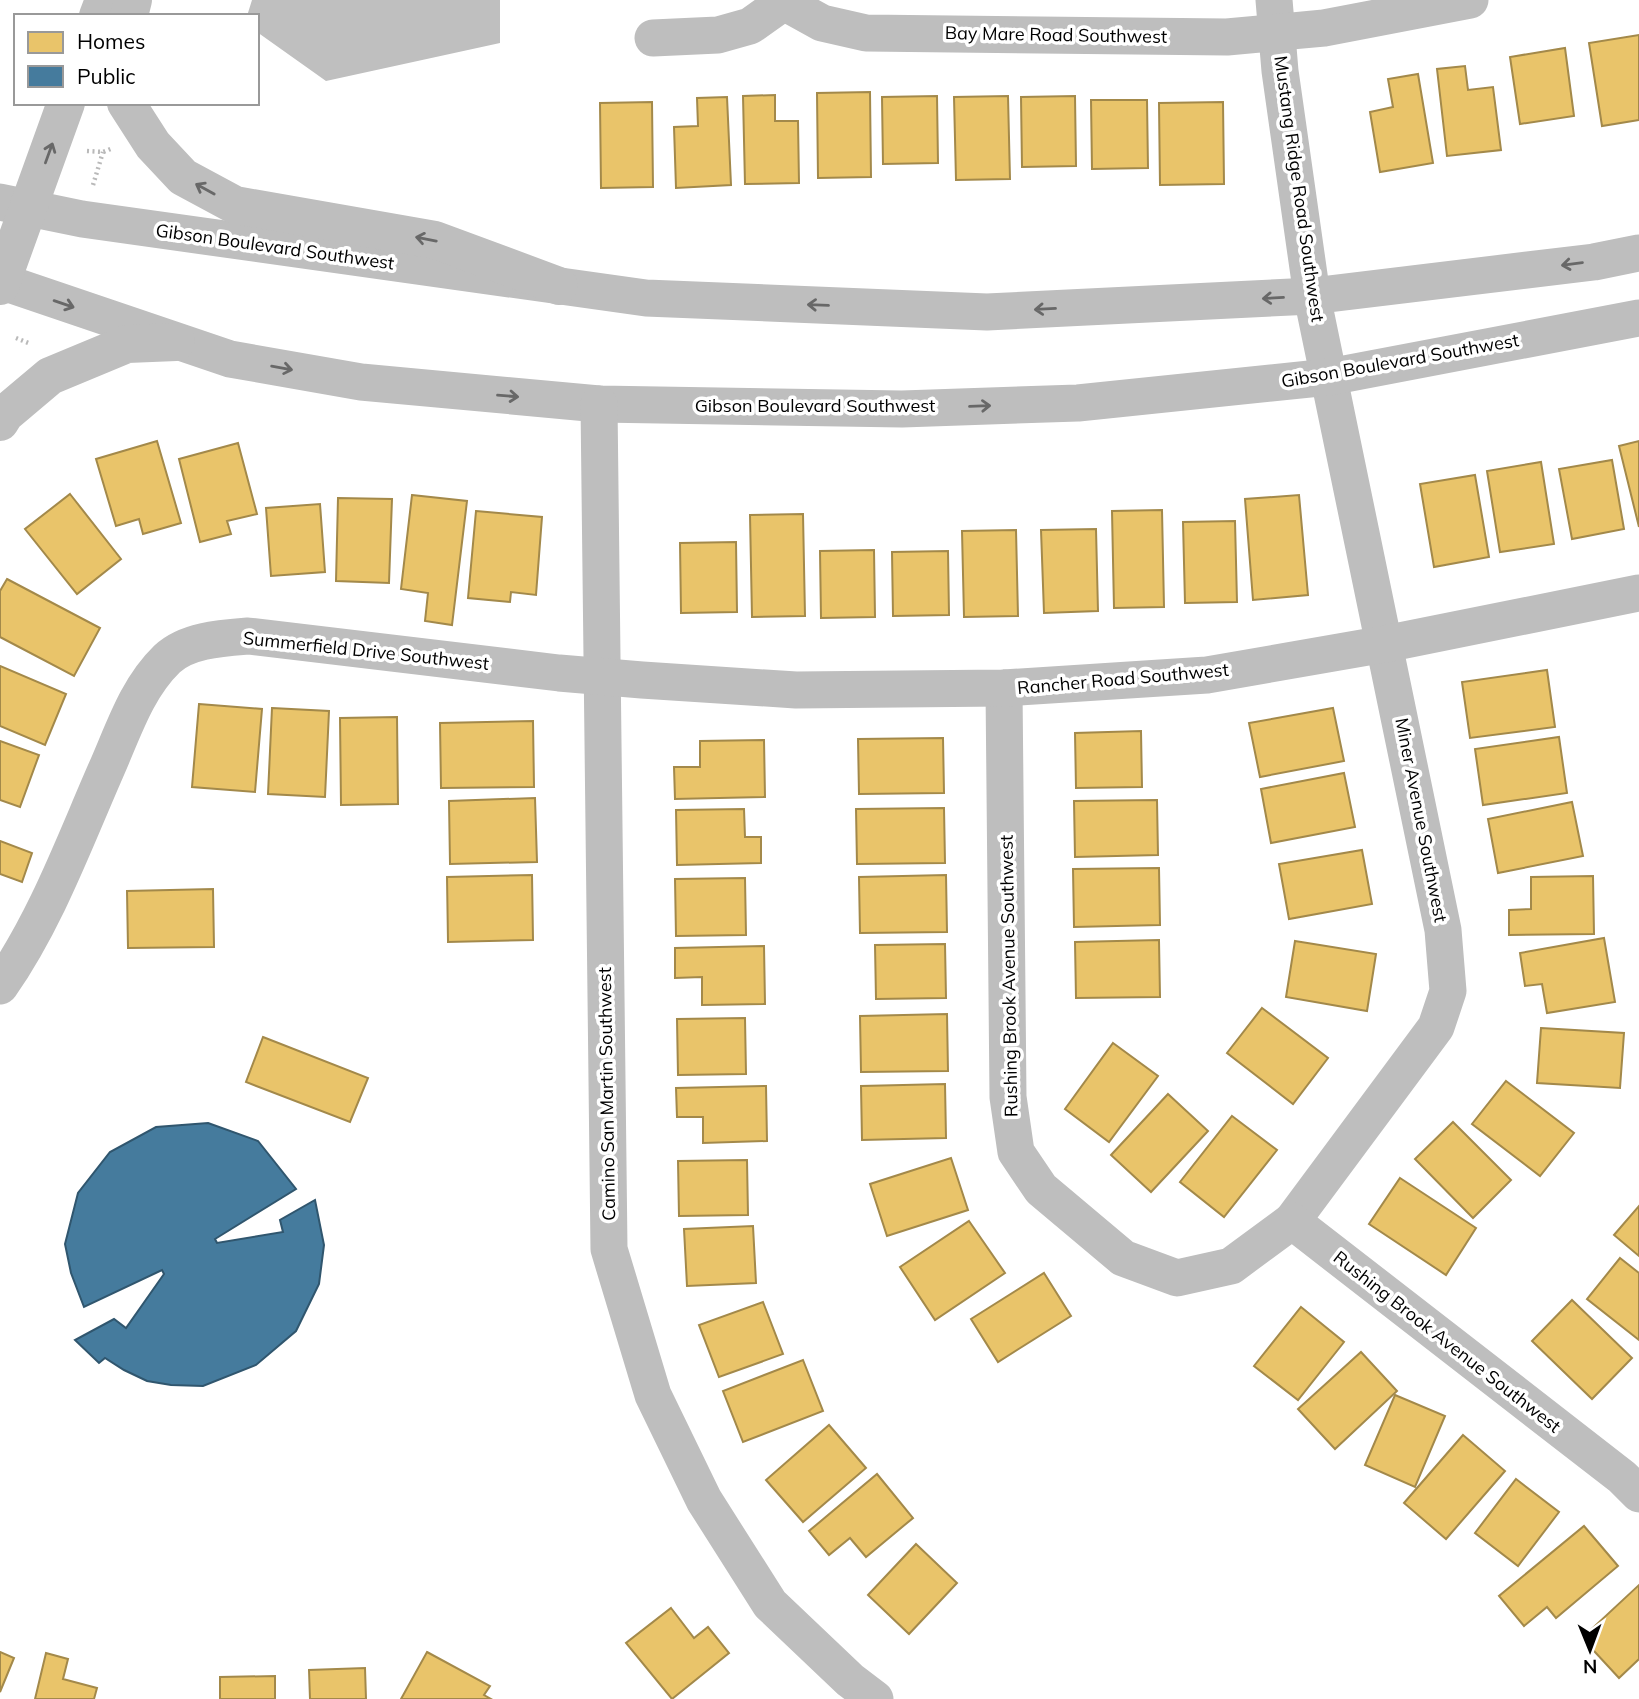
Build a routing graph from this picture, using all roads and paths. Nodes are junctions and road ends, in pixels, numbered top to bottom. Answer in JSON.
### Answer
{"nodes":[{"id":1,"x":1470,"y":0,"type":"edge"},
{"id":2,"x":783,"y":1,"type":"edge"},
{"id":3,"x":1275,"y":17,"type":"edge"},
{"id":4,"x":653,"y":38,"type":"dead end"},
{"id":5,"x":65,"y":105,"type":"edge"},
{"id":6,"x":127,"y":105,"type":"edge"},
{"id":7,"x":83,"y":150,"type":"dead end"},
{"id":8,"x":92,"y":186,"type":"dead end"},
{"id":9,"x":14,"y":205,"type":"edge"},
{"id":10,"x":1639,"y":253,"type":"edge"},
{"id":11,"x":1,"y":283,"type":"edge"},
{"id":12,"x":559,"y":286,"type":"junction"},
{"id":13,"x":1312,"y":296,"type":"junction"},
{"id":14,"x":1639,"y":318,"type":"edge"},
{"id":15,"x":176,"y":342,"type":"junction"},
{"id":16,"x":1329,"y":377,"type":"junction"},
{"id":17,"x":598,"y":404,"type":"junction"},
{"id":18,"x":0,"y":422,"type":"edge"},
{"id":19,"x":1639,"y":593,"type":"edge"},
{"id":20,"x":1385,"y":644,"type":"junction"},
{"id":21,"x":601,"y":677,"type":"junction"},
{"id":22,"x":1004,"y":688,"type":"junction"},
{"id":23,"x":0,"y":986,"type":"edge"},
{"id":24,"x":1292,"y":1221,"type":"junction"},
{"id":25,"x":1633,"y":1476,"type":"edge"},
{"id":26,"x":855,"y":1693,"type":"edge"}],
"edges":[{"from":1,"to":3,"type":"street","name":"Bay Mare Road Southwest"},
{"from":2,"to":3,"type":"street","name":"Bay Mare Road Southwest"},
{"from":2,"to":4,"type":"street","name":"Bay Mare Road Southwest"},
{"from":3,"to":13,"type":"street","name":"Mustang Ridge Road Southwest"},
{"from":9,"to":5,"type":"main road","one_way":true},
{"from":12,"to":6,"type":"main road","one_way":true},
{"from":7,"to":8,"type":"path"},
{"from":9,"to":11,"type":"main road"},
{"from":9,"to":12,"type":"street","name":"Gibson Boulevard Southwest"},
{"from":10,"to":13,"type":"street","name":"Gibson Boulevard Southwest","one_way":true},
{"from":11,"to":15,"type":"street","name":"Gibson Boulevard Southwest","one_way":true},
{"from":13,"to":12,"type":"street","name":"Gibson Boulevard Southwest","one_way":true},
{"from":13,"to":16,"type":"street","name":"Mustang Ridge Road Southwest"},
{"from":14,"to":16,"type":"street","name":"Gibson Boulevard Southwest"},
{"from":15,"to":17,"type":"street","name":"Gibson Boulevard Southwest","one_way":true},
{"from":15,"to":18,"type":"main road"},
{"from":17,"to":16,"type":"street","name":"Gibson Boulevard Southwest","one_way":true},
{"from":16,"to":20,"type":"street","name":"Miner Avenue Southwest"},
{"from":17,"to":21,"type":"street","name":"Camino San Martin Southwest"},
{"from":19,"to":20,"type":"street","name":"Rancher Road Southwest"},
{"from":20,"to":22,"type":"street","name":"Rancher Road Southwest"},
{"from":20,"to":24,"type":"street","name":"Miner Avenue Southwest"},
{"from":21,"to":22,"type":"street","name":"Rancher Road Southwest"},
{"from":21,"to":23,"type":"street","name":"Summerfield Drive Southwest"},
{"from":21,"to":26,"type":"street","name":"Camino San Martin Southwest"},
{"from":22,"to":24,"type":"street","name":"Rushing Brook Avenue Southwest"},
{"from":24,"to":25,"type":"street","name":"Rushing Brook Avenue Southwest"}]}
